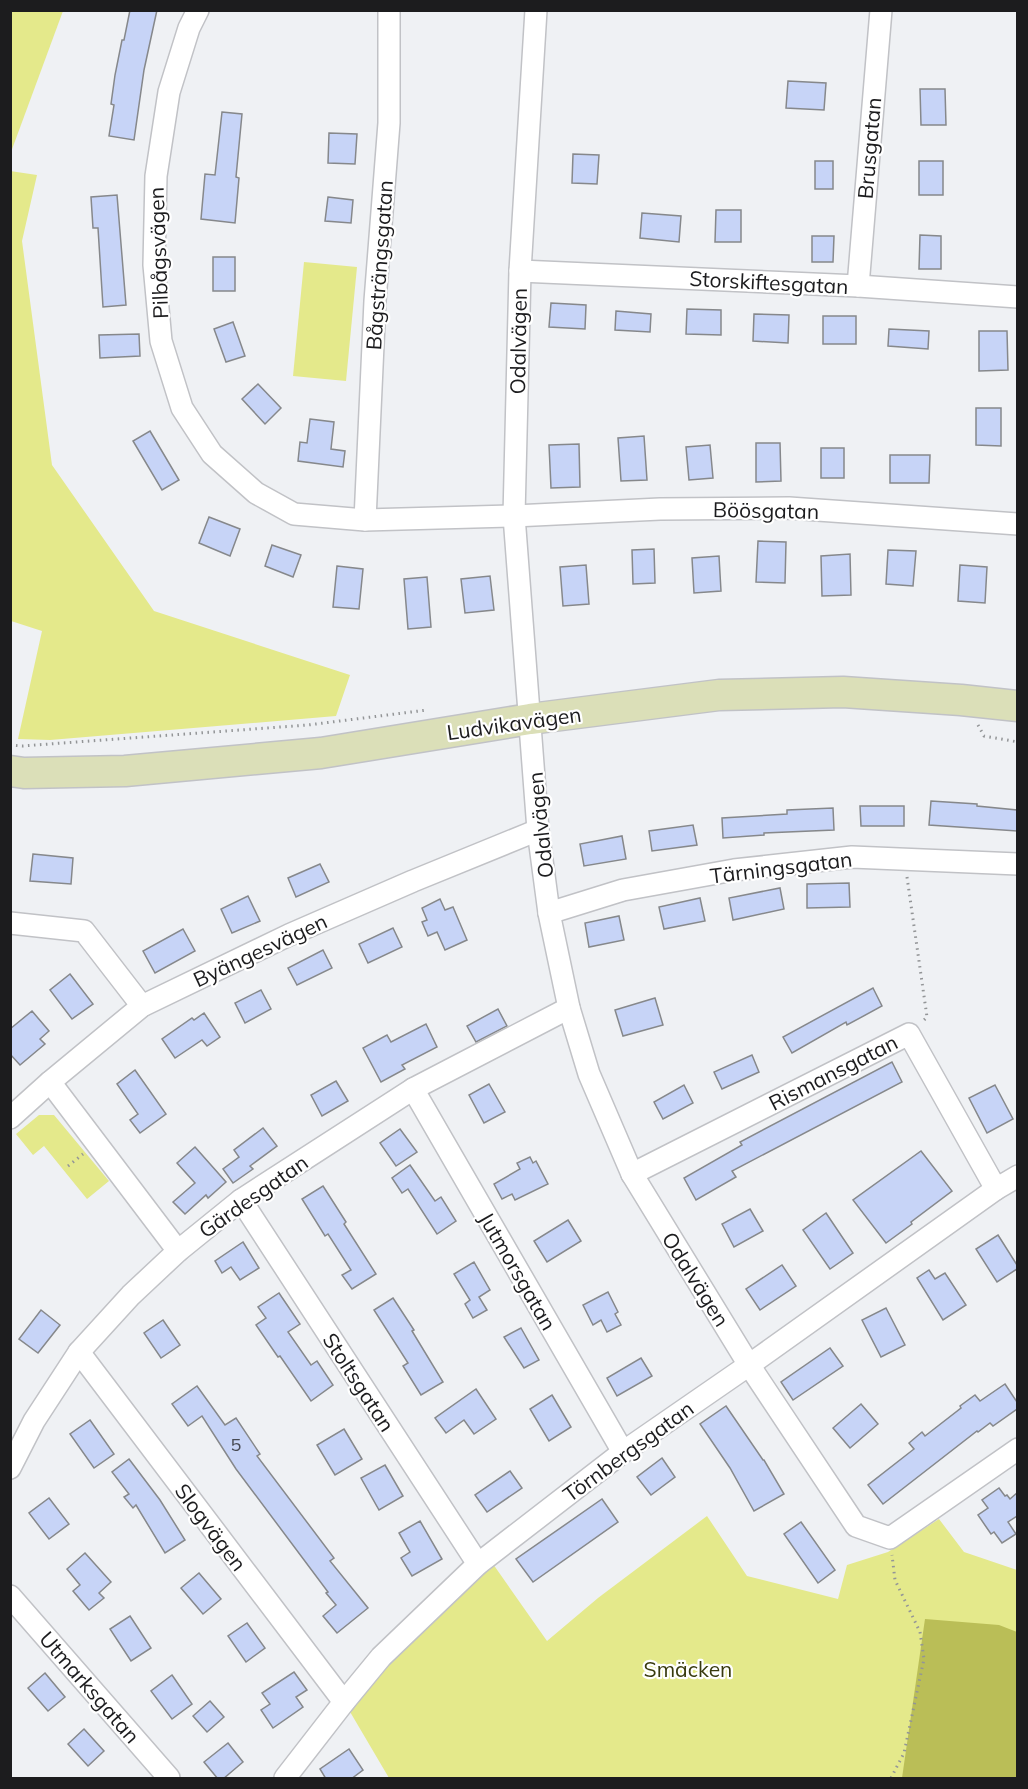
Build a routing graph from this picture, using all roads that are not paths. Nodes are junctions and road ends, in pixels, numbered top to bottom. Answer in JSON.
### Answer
{"nodes":[{"id":1,"x":198,"y":10,"type":"edge"},
{"id":2,"x":389,"y":10,"type":"edge"},
{"id":3,"x":536,"y":10,"type":"edge"},
{"id":4,"x":881,"y":10,"type":"edge"},
{"id":5,"x":520,"y":271,"type":"junction"},
{"id":6,"x":858,"y":286,"type":"junction"},
{"id":7,"x":1017,"y":297,"type":"edge"},
{"id":8,"x":514,"y":516,"type":"junction"},
{"id":9,"x":364,"y":520,"type":"junction"},
{"id":10,"x":1017,"y":524,"type":"edge"},
{"id":11,"x":1017,"y":706,"type":"edge"},
{"id":12,"x":530,"y":719,"type":"junction"},
{"id":13,"x":10,"y":771,"type":"edge"},
{"id":14,"x":538,"y":830,"type":"junction"},
{"id":15,"x":1017,"y":864,"type":"edge"},
{"id":16,"x":549,"y":913,"type":"junction"},
{"id":17,"x":10,"y":923,"type":"edge"},
{"id":18,"x":142,"y":1006,"type":"junction"},
{"id":19,"x":569,"y":1008,"type":"junction"},
{"id":20,"x":50,"y":1082,"type":"junction"},
{"id":21,"x":413,"y":1089,"type":"junction"},
{"id":22,"x":10,"y":1118,"type":"edge"},
{"id":23,"x":632,"y":1174,"type":"junction"},
{"id":24,"x":1017,"y":1176,"type":"edge"},
{"id":25,"x":996,"y":1189,"type":"junction"},
{"id":26,"x":241,"y":1200,"type":"junction"},
{"id":27,"x":178,"y":1251,"type":"junction"},
{"id":28,"x":79,"y":1352,"type":"junction"},
{"id":29,"x":749,"y":1365,"type":"junction"},
{"id":30,"x":1017,"y":1449,"type":"edge"},
{"id":31,"x":623,"y":1452,"type":"junction"},
{"id":32,"x":10,"y":1468,"type":"edge"},
{"id":33,"x":478,"y":1564,"type":"junction"},
{"id":34,"x":10,"y":1596,"type":"edge"},
{"id":35,"x":344,"y":1702,"type":"junction"},
{"id":36,"x":169,"y":1779,"type":"edge"},
{"id":37,"x":285,"y":1779,"type":"edge"}],
"edges":[{"from":1,"to":9,"type":"street","name":"Pilbågsvägen"},
{"from":2,"to":9,"type":"street","name":"Bågsträngsgatan"},
{"from":3,"to":5,"type":"street","name":"Odalvägen"},
{"from":4,"to":6,"type":"street","name":"Brusgatan"},
{"from":5,"to":6,"type":"street","name":"Storskiftesgatan"},
{"from":5,"to":8,"type":"street","name":"Odalvägen"},
{"from":6,"to":7,"type":"street","name":"Storskiftesgatan"},
{"from":8,"to":9,"type":"street","name":"Pilbågsvägen"},
{"from":8,"to":10,"type":"street","name":"Böösgatan"},
{"from":8,"to":12,"type":"street","name":"Odalvägen"},
{"from":11,"to":12,"type":"street","name":"Ludvikavägen"},
{"from":12,"to":13,"type":"street","name":"Ludvikavägen"},
{"from":12,"to":14,"type":"street","name":"Odalvägen"},
{"from":14,"to":16,"type":"street","name":"Odalvägen"},
{"from":14,"to":18,"type":"street","name":"Byängesvägen"},
{"from":15,"to":16,"type":"street","name":"Tärningsgatan"},
{"from":16,"to":19,"type":"street","name":"Odalvägen"},
{"from":17,"to":18,"type":"street"},
{"from":18,"to":20,"type":"street","name":"Byängesvägen"},
{"from":19,"to":21,"type":"street","name":"Gärdesgatan"},
{"from":19,"to":23,"type":"street","name":"Odalvägen"},
{"from":20,"to":22,"type":"street","name":"Byängesvägen"},
{"from":20,"to":27,"type":"street"},
{"from":21,"to":26,"type":"street","name":"Gärdesgatan"},
{"from":21,"to":31,"type":"street","name":"Jutmorsgatan"},
{"from":23,"to":25,"type":"street","name":"Rismansgatan"},
{"from":23,"to":29,"type":"street","name":"Odalvägen"},
{"from":24,"to":25,"type":"street","name":"Törnbergsgatan"},
{"from":25,"to":29,"type":"street","name":"Törnbergsgatan"},
{"from":26,"to":27,"type":"street","name":"Gärdesgatan"},
{"from":26,"to":33,"type":"street","name":"Stoltsgatan"},
{"from":27,"to":28,"type":"street","name":"Gärdesgatan"},
{"from":28,"to":32,"type":"street","name":"Gärdesgatan"},
{"from":28,"to":35,"type":"street","name":"Slogvägen"},
{"from":29,"to":30,"type":"street","name":"Odalvägen"},
{"from":29,"to":31,"type":"street","name":"Törnbergsgatan"},
{"from":31,"to":33,"type":"street","name":"Törnbergsgatan"},
{"from":33,"to":35,"type":"street","name":"Törnbergsgatan"},
{"from":34,"to":36,"type":"street","name":"Utmarksgatan"},
{"from":35,"to":37,"type":"street","name":"Törnbergsgatan"}]}
